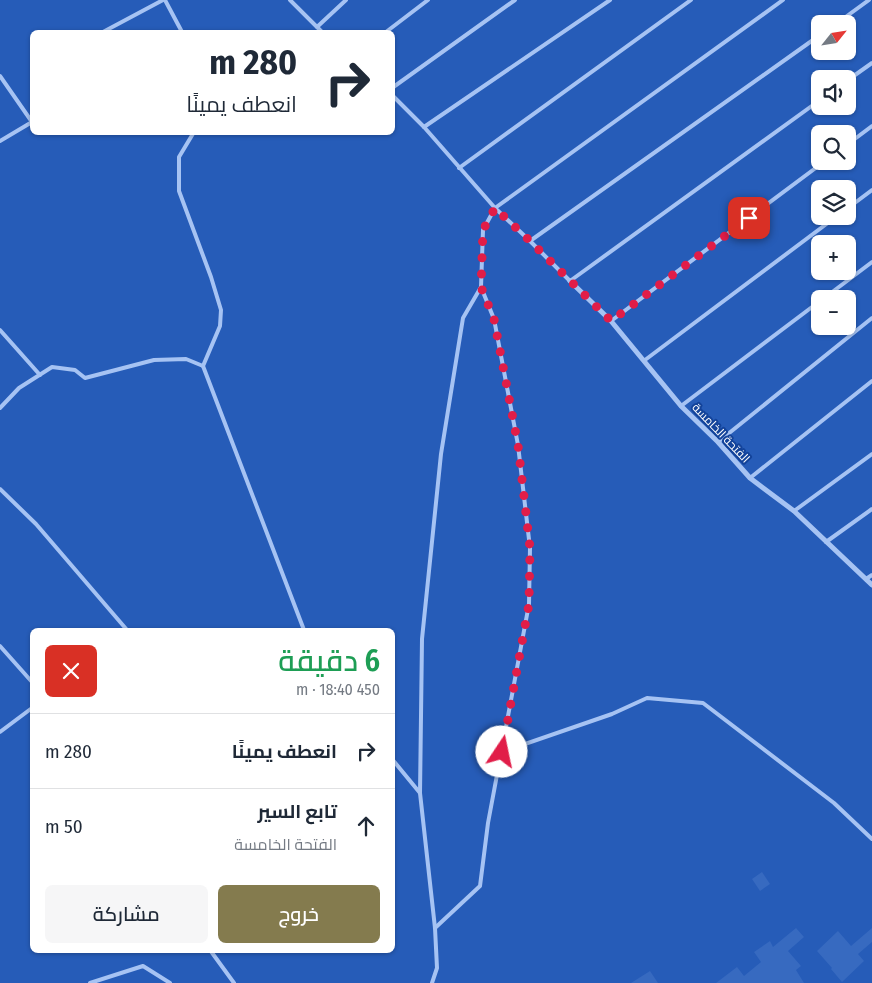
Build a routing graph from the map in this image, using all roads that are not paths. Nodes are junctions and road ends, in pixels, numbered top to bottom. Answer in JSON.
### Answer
{"nodes":[{"id":1,"x":164,"y":0,"type":"edge"},
{"id":2,"x":290,"y":0,"type":"edge"},
{"id":3,"x":346,"y":0,"type":"edge"},
{"id":4,"x":428,"y":0,"type":"edge"},
{"id":5,"x":515,"y":0,"type":"edge"},
{"id":6,"x":610,"y":0,"type":"edge"},
{"id":7,"x":691,"y":0,"type":"edge"},
{"id":8,"x":783,"y":0,"type":"edge"},
{"id":9,"x":869,"y":0,"type":"edge"},
{"id":10,"x":848,"y":15,"type":"edge"},
{"id":11,"x":316,"y":27,"type":"junction"},
{"id":12,"x":106,"y":30,"type":"edge"},
{"id":13,"x":181,"y":30,"type":"edge"},
{"id":14,"x":320,"y":30,"type":"edge"},
{"id":15,"x":389,"y":30,"type":"edge"},
{"id":16,"x":811,"y":41,"type":"edge"},
{"id":17,"x":872,"y":63,"type":"edge"},
{"id":18,"x":856,"y":74,"type":"edge"},
{"id":19,"x":0,"y":76,"type":"edge"},
{"id":20,"x":395,"y":86,"type":"edge"},
{"id":21,"x":395,"y":98,"type":"edge"},
{"id":22,"x":811,"y":107,"type":"edge"},
{"id":23,"x":30,"y":119,"type":"edge"},
{"id":24,"x":30,"y":123,"type":"edge"},
{"id":25,"x":872,"y":126,"type":"edge"},
{"id":26,"x":424,"y":127,"type":"junction"},
{"id":27,"x":192,"y":135,"type":"edge"},
{"id":28,"x":856,"y":138,"type":"edge"},
{"id":29,"x":0,"y":141,"type":"edge"},
{"id":30,"x":459,"y":168,"type":"junction"},
{"id":31,"x":813,"y":170,"type":"edge"},
{"id":32,"x":872,"y":190,"type":"edge"},
{"id":33,"x":856,"y":202,"type":"edge"},
{"id":34,"x":495,"y":208,"type":"junction"},
{"id":35,"x":825,"y":225,"type":"edge"},
{"id":36,"x":530,"y":241,"type":"junction"},
{"id":37,"x":872,"y":262,"type":"edge"},
{"id":38,"x":570,"y":282,"type":"junction"},
{"id":39,"x":481,"y":287,"type":"junction"},
{"id":40,"x":835,"y":290,"type":"edge"},
{"id":41,"x":811,"y":308,"type":"edge"},
{"id":42,"x":872,"y":318,"type":"edge"},
{"id":43,"x":611,"y":321,"type":"junction"},
{"id":44,"x":0,"y":330,"type":"edge"},
{"id":45,"x":645,"y":360,"type":"junction"},
{"id":46,"x":203,"y":366,"type":"junction"},
{"id":47,"x":40,"y":375,"type":"junction"},
{"id":48,"x":872,"y":381,"type":"edge"},
{"id":49,"x":681,"y":406,"type":"junction"},
{"id":50,"x":0,"y":408,"type":"edge"},
{"id":51,"x":718,"y":442,"type":"junction"},
{"id":52,"x":872,"y":454,"type":"edge"},
{"id":53,"x":750,"y":478,"type":"junction"},
{"id":54,"x":0,"y":489,"type":"edge"},
{"id":55,"x":872,"y":508,"type":"edge"},
{"id":56,"x":794,"y":511,"type":"junction"},
{"id":57,"x":826,"y":542,"type":"junction"},
{"id":58,"x":872,"y":575,"type":"edge"},
{"id":59,"x":866,"y":579,"type":"junction"},
{"id":60,"x":872,"y":585,"type":"edge"},
{"id":61,"x":125,"y":628,"type":"edge"},
{"id":62,"x":303,"y":628,"type":"edge"},
{"id":63,"x":0,"y":646,"type":"edge"},
{"id":64,"x":30,"y":680,"type":"edge"},
{"id":65,"x":30,"y":710,"type":"edge"},
{"id":66,"x":0,"y":732,"type":"edge"},
{"id":67,"x":502,"y":752,"type":"junction"},
{"id":68,"x":395,"y":763,"type":"edge"},
{"id":69,"x":420,"y":793,"type":"junction"},
{"id":70,"x":872,"y":839,"type":"edge"},
{"id":71,"x":435,"y":928,"type":"junction"},
{"id":72,"x":212,"y":953,"type":"edge"},
{"id":73,"x":90,"y":983,"type":"edge"},
{"id":74,"x":170,"y":983,"type":"edge"},
{"id":75,"x":234,"y":983,"type":"edge"},
{"id":76,"x":432,"y":983,"type":"edge"}],
"edges":[{"from":1,"to":12,"type":"lane"},
{"from":1,"to":13,"type":"lane"},
{"from":2,"to":11,"type":"lane"},
{"from":3,"to":11,"type":"lane"},
{"from":4,"to":15,"type":"lane"},
{"from":5,"to":20,"type":"lane"},
{"from":6,"to":26,"type":"lane"},
{"from":7,"to":30,"type":"lane"},
{"from":8,"to":34,"type":"lane"},
{"from":9,"to":10,"type":"lane"},
{"from":11,"to":14,"type":"lane"},
{"from":16,"to":36,"type":"lane"},
{"from":17,"to":18,"type":"lane"},
{"from":19,"to":23,"type":"lane"},
{"from":21,"to":26,"type":"lane"},
{"from":22,"to":38,"type":"lane"},
{"from":24,"to":29,"type":"lane"},
{"from":25,"to":28,"type":"lane"},
{"from":26,"to":30,"type":"lane"},
{"from":27,"to":46,"type":"lane"},
{"from":30,"to":34,"type":"lane"},
{"from":31,"to":43,"type":"lane"},
{"from":32,"to":33,"type":"lane"},
{"from":34,"to":36,"type":"lane"},
{"from":34,"to":39,"type":"lane"},
{"from":35,"to":45,"type":"lane"},
{"from":36,"to":38,"type":"lane"},
{"from":37,"to":40,"type":"lane"},
{"from":38,"to":43,"type":"street","name":"الفتحة الخامسة"},
{"from":39,"to":67,"type":"lane"},
{"from":39,"to":69,"type":"lane"},
{"from":41,"to":49,"type":"lane"},
{"from":42,"to":51,"type":"lane"},
{"from":43,"to":45,"type":"street","name":"الفتحة الخامسة"},
{"from":44,"to":47,"type":"lane"},
{"from":45,"to":49,"type":"street","name":"الفتحة الخامسة"},
{"from":46,"to":47,"type":"lane"},
{"from":46,"to":62,"type":"lane"},
{"from":47,"to":50,"type":"lane"},
{"from":48,"to":53,"type":"lane"},
{"from":49,"to":51,"type":"street","name":"الفتحة الخامسة"},
{"from":51,"to":53,"type":"street","name":"الفتحة الخامسة"},
{"from":52,"to":56,"type":"lane"},
{"from":53,"to":56,"type":"street","name":"الفتحة الخامسة"},
{"from":54,"to":61,"type":"lane"},
{"from":55,"to":57,"type":"lane"},
{"from":56,"to":57,"type":"street","name":"الفتحة الخامسة"},
{"from":57,"to":59,"type":"street","name":"الفتحة الخامسة"},
{"from":58,"to":59,"type":"lane"},
{"from":59,"to":60,"type":"street","name":"الفتحة الخامسة"},
{"from":63,"to":64,"type":"lane"},
{"from":65,"to":66,"type":"lane"},
{"from":67,"to":70,"type":"lane"},
{"from":67,"to":71,"type":"lane"},
{"from":68,"to":69,"type":"lane"},
{"from":69,"to":71,"type":"lane"},
{"from":71,"to":76,"type":"lane"},
{"from":72,"to":75,"type":"lane"},
{"from":73,"to":74,"type":"lane"}]}
